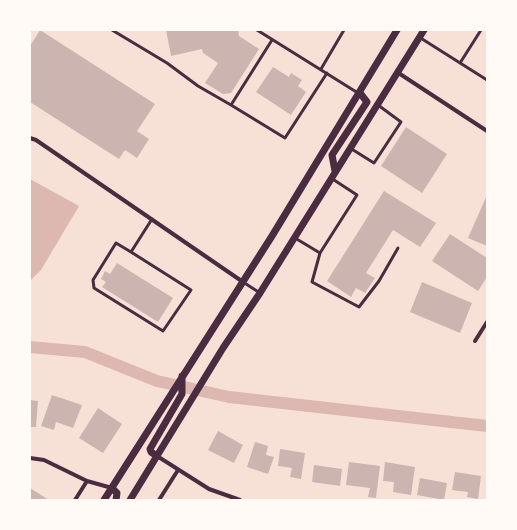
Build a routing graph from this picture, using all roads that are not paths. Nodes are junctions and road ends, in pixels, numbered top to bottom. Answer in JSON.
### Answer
{"nodes":[{"id":1,"x":112,"y":30,"type":"edge"},
{"id":2,"x":257,"y":30,"type":"edge"},
{"id":3,"x":344,"y":30,"type":"edge"},
{"id":4,"x":397,"y":30,"type":"edge"},
{"id":5,"x":424,"y":30,"type":"edge"},
{"id":6,"x":481,"y":30,"type":"edge"},
{"id":7,"x":418,"y":34,"type":"edge"},
{"id":8,"x":272,"y":40,"type":"junction"},
{"id":9,"x":460,"y":63,"type":"junction"},
{"id":10,"x":321,"y":70,"type":"junction"},
{"id":11,"x":397,"y":72,"type":"junction"},
{"id":12,"x":327,"y":73,"type":"junction"},
{"id":13,"x":487,"y":80,"type":"edge"},
{"id":14,"x":360,"y":94,"type":"junction"},
{"id":15,"x":377,"y":104,"type":"junction"},
{"id":16,"x":231,"y":105,"type":"junction"},
{"id":17,"x":487,"y":131,"type":"edge"},
{"id":18,"x":30,"y":138,"type":"edge"},
{"id":19,"x":350,"y":148,"type":"junction"},
{"id":20,"x":333,"y":174,"type":"junction"},
{"id":21,"x":152,"y":219,"type":"junction"},
{"id":22,"x":294,"y":238,"type":"junction"},
{"id":23,"x":398,"y":248,"type":"dead end"},
{"id":24,"x":131,"y":252,"type":"junction"},
{"id":25,"x":320,"y":253,"type":"junction"},
{"id":26,"x":243,"y":282,"type":"junction"},
{"id":27,"x":260,"y":293,"type":"junction"},
{"id":28,"x":487,"y":322,"type":"edge"},
{"id":29,"x":476,"y":341,"type":"dead end"},
{"id":30,"x":182,"y":376,"type":"junction"},
{"id":31,"x":157,"y":456,"type":"junction"},
{"id":32,"x":30,"y":458,"type":"edge"},
{"id":33,"x":178,"y":470,"type":"junction"},
{"id":34,"x":87,"y":481,"type":"junction"},
{"id":35,"x":112,"y":488,"type":"junction"},
{"id":36,"x":75,"y":500,"type":"edge"},
{"id":37,"x":104,"y":500,"type":"edge"},
{"id":38,"x":116,"y":500,"type":"edge"},
{"id":39,"x":130,"y":500,"type":"edge"},
{"id":40,"x":159,"y":500,"type":"edge"},
{"id":41,"x":240,"y":500,"type":"edge"}],
"edges":[{"from":1,"to":16,"type":"lane"},
{"from":2,"to":8,"type":"lane"},
{"from":3,"to":10,"type":"lane"},
{"from":4,"to":14,"type":"street"},
{"from":5,"to":7,"type":"street"},
{"from":6,"to":9,"type":"lane"},
{"from":7,"to":9,"type":"lane"},
{"from":7,"to":11,"type":"street"},
{"from":8,"to":10,"type":"lane"},
{"from":8,"to":16,"type":"lane"},
{"from":9,"to":13,"type":"lane"},
{"from":10,"to":12,"type":"lane"},
{"from":11,"to":15,"type":"street"},
{"from":11,"to":17,"type":"street"},
{"from":12,"to":14,"type":"lane"},
{"from":12,"to":16,"type":"lane"},
{"from":14,"to":20,"type":"street"},
{"from":14,"to":26,"type":"street"},
{"from":15,"to":19,"type":"street"},
{"from":15,"to":19,"type":"lane"},
{"from":18,"to":21,"type":"street"},
{"from":19,"to":20,"type":"street"},
{"from":20,"to":22,"type":"street"},
{"from":20,"to":25,"type":"lane"},
{"from":21,"to":24,"type":"lane"},
{"from":21,"to":26,"type":"street"},
{"from":22,"to":25,"type":"lane"},
{"from":22,"to":27,"type":"street"},
{"from":23,"to":25,"type":"lane"},
{"from":24,"to":24,"type":"lane"},
{"from":26,"to":27,"type":"lane"},
{"from":26,"to":30,"type":"street"},
{"from":27,"to":31,"type":"street"},
{"from":28,"to":29,"type":"street"},
{"from":30,"to":31,"type":"street"},
{"from":30,"to":35,"type":"street"},
{"from":31,"to":33,"type":"street"},
{"from":31,"to":39,"type":"street"},
{"from":32,"to":34,"type":"street"},
{"from":33,"to":40,"type":"street"},
{"from":33,"to":41,"type":"street"},
{"from":34,"to":35,"type":"street"},
{"from":34,"to":36,"type":"street"},
{"from":35,"to":37,"type":"street"},
{"from":35,"to":38,"type":"street"}]}
